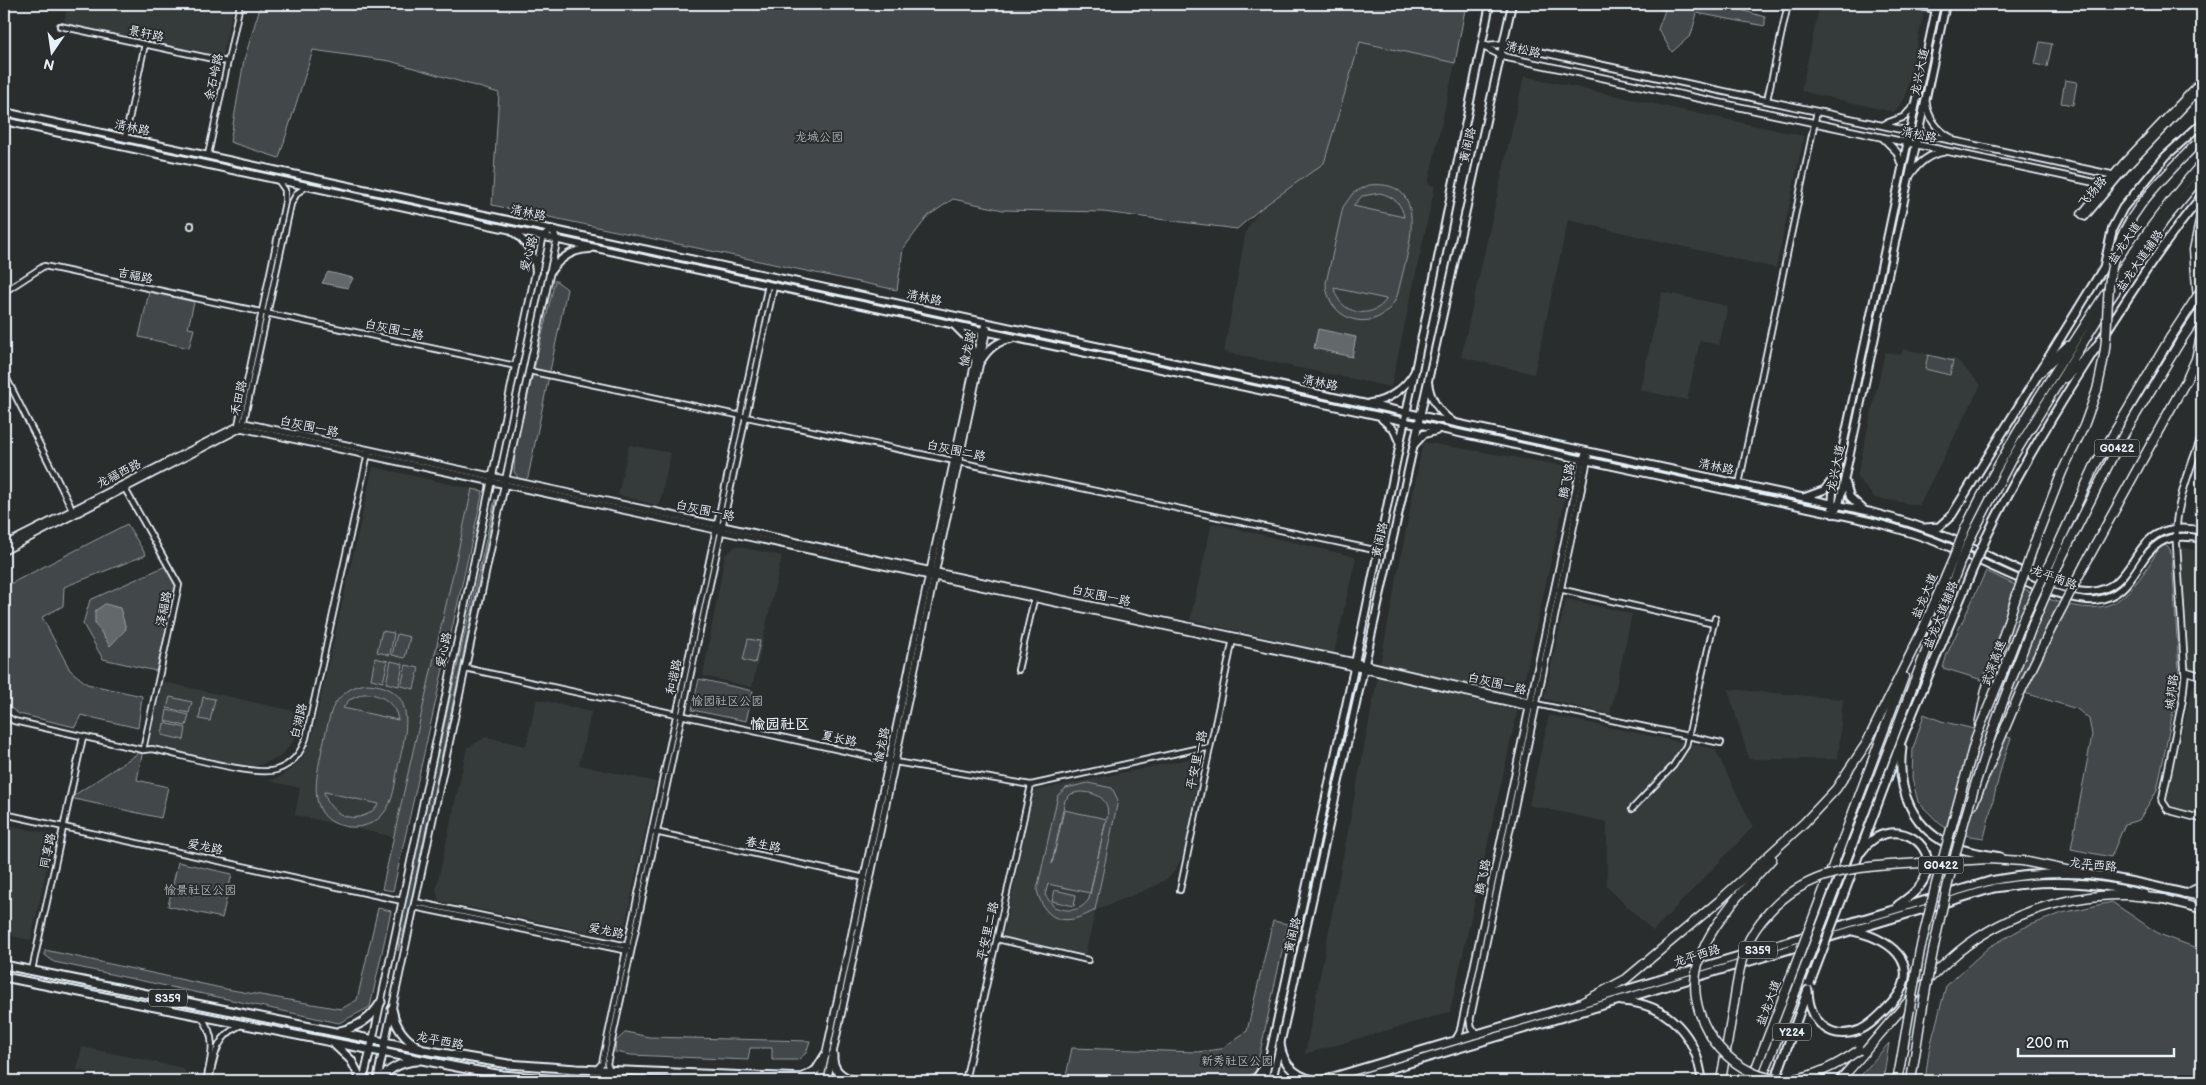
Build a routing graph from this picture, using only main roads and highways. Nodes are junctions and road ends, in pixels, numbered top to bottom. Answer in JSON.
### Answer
{"nodes":[{"id":1,"x":1490,"y":4,"type":"edge"},
{"id":2,"x":1512,"y":4,"type":"edge"},
{"id":3,"x":1946,"y":4,"type":"edge"},
{"id":4,"x":1937,"y":7,"type":"edge"},
{"id":5,"x":4,"y":112,"type":"edge"},
{"id":6,"x":4,"y":121,"type":"edge"},
{"id":7,"x":2202,"y":124,"type":"edge"},
{"id":8,"x":2202,"y":138,"type":"edge"},
{"id":9,"x":2202,"y":163,"type":"edge"},
{"id":10,"x":2202,"y":175,"type":"edge"},
{"id":11,"x":2202,"y":196,"type":"edge"},
{"id":12,"x":2202,"y":212,"type":"edge"},
{"id":13,"x":505,"y":228,"type":"junction"},
{"id":14,"x":598,"y":248,"type":"junction"},
{"id":15,"x":536,"y":272,"type":"road end"},
{"id":16,"x":550,"y":272,"type":"road end"},
{"id":17,"x":2202,"y":289,"type":"edge"},
{"id":18,"x":2202,"y":308,"type":"edge"},
{"id":19,"x":949,"y":324,"type":"junction"},
{"id":20,"x":1018,"y":338,"type":"junction"},
{"id":21,"x":2077,"y":338,"type":"junction"},
{"id":22,"x":2095,"y":349,"type":"junction"},
{"id":23,"x":1417,"y":367,"type":"junction"},
{"id":24,"x":2038,"y":374,"type":"junction"},
{"id":25,"x":1428,"y":377,"type":"junction"},
{"id":26,"x":2054,"y":389,"type":"junction"},
{"id":27,"x":1322,"y":394,"type":"junction"},
{"id":28,"x":1320,"y":404,"type":"junction"},
{"id":29,"x":1366,"y":404,"type":"junction"},
{"id":30,"x":1408,"y":413,"type":"junction"},
{"id":31,"x":1374,"y":415,"type":"junction"},
{"id":32,"x":1419,"y":415,"type":"junction"},
{"id":33,"x":1406,"y":422,"type":"junction"},
{"id":34,"x":1417,"y":424,"type":"junction"},
{"id":35,"x":1458,"y":424,"type":"junction"},
{"id":36,"x":1446,"y":431,"type":"junction"},
{"id":37,"x":1400,"y":451,"type":"junction"},
{"id":38,"x":1411,"y":453,"type":"junction"},
{"id":39,"x":1840,"y":462,"type":"junction"},
{"id":40,"x":1848,"y":464,"type":"junction"},
{"id":41,"x":1838,"y":472,"type":"junction"},
{"id":42,"x":1846,"y":474,"type":"junction"},
{"id":43,"x":1800,"y":497,"type":"junction"},
{"id":44,"x":1831,"y":504,"type":"junction"},
{"id":45,"x":1839,"y":505,"type":"junction"},
{"id":46,"x":1871,"y":512,"type":"junction"},
{"id":47,"x":1833,"y":514,"type":"junction"},
{"id":48,"x":1925,"y":528,"type":"junction"},
{"id":49,"x":1969,"y":531,"type":"junction"},
{"id":50,"x":2199,"y":531,"type":"edge"},
{"id":51,"x":2202,"y":539,"type":"edge"},
{"id":52,"x":1947,"y":546,"type":"joint"},
{"id":53,"x":1958,"y":559,"type":"junction"},
{"id":54,"x":1922,"y":631,"type":"junction"},
{"id":55,"x":1904,"y":734,"type":"junction"},
{"id":56,"x":1976,"y":737,"type":"junction"},
{"id":57,"x":1966,"y":820,"type":"junction"},
{"id":58,"x":1771,"y":857,"type":"junction"},
{"id":59,"x":1857,"y":858,"type":"junction"},
{"id":60,"x":2023,"y":861,"type":"junction"},
{"id":61,"x":2084,"y":874,"type":"junction"},
{"id":62,"x":2184,"y":894,"type":"junction"},
{"id":63,"x":2202,"y":897,"type":"edge"},
{"id":64,"x":2164,"y":899,"type":"junction"},
{"id":65,"x":2183,"y":905,"type":"junction"},
{"id":66,"x":1893,"y":909,"type":"junction"},
{"id":67,"x":2202,"y":909,"type":"edge"},
{"id":68,"x":1850,"y":930,"type":"junction"},
{"id":69,"x":4,"y":964,"type":"edge"},
{"id":70,"x":4,"y":977,"type":"edge"},
{"id":71,"x":1809,"y":986,"type":"junction"},
{"id":72,"x":1616,"y":1001,"type":"junction"},
{"id":73,"x":381,"y":1002,"type":"road end"},
{"id":74,"x":1582,"y":1002,"type":"junction"},
{"id":75,"x":392,"y":1009,"type":"road end"},
{"id":76,"x":332,"y":1031,"type":"junction"},
{"id":77,"x":373,"y":1039,"type":"junction"},
{"id":78,"x":386,"y":1042,"type":"junction"},
{"id":79,"x":330,"y":1043,"type":"junction"},
{"id":80,"x":1280,"y":1044,"type":"junction"},
{"id":81,"x":370,"y":1050,"type":"junction"},
{"id":82,"x":424,"y":1050,"type":"junction"},
{"id":83,"x":1861,"y":1052,"type":"junction"},
{"id":84,"x":383,"y":1053,"type":"junction"},
{"id":85,"x":425,"y":1061,"type":"junction"},
{"id":86,"x":1268,"y":1061,"type":"junction"},
{"id":87,"x":797,"y":1078,"type":"junction"},
{"id":88,"x":363,"y":1079,"type":"edge"},
{"id":89,"x":378,"y":1080,"type":"edge"},
{"id":90,"x":824,"y":1080,"type":"edge"},
{"id":91,"x":855,"y":1080,"type":"edge"},
{"id":92,"x":568,"y":1081,"type":"edge"},
{"id":93,"x":879,"y":1081,"type":"edge"},
{"id":94,"x":1255,"y":1081,"type":"edge"},
{"id":95,"x":1264,"y":1081,"type":"edge"},
{"id":96,"x":1272,"y":1081,"type":"edge"},
{"id":97,"x":1321,"y":1081,"type":"edge"},
{"id":98,"x":1349,"y":1081,"type":"edge"},
{"id":99,"x":1702,"y":1081,"type":"edge"},
{"id":100,"x":1721,"y":1081,"type":"edge"},
{"id":101,"x":1751,"y":1081,"type":"edge"},
{"id":102,"x":1761,"y":1081,"type":"edge"},
{"id":103,"x":1775,"y":1081,"type":"edge"},
{"id":104,"x":1839,"y":1081,"type":"edge"},
{"id":105,"x":1897,"y":1081,"type":"edge"},
{"id":106,"x":1910,"y":1081,"type":"edge"}],
"edges":[{"from":1,"to":23,"type":"main road","name":"黄阁路"},
{"from":2,"to":25,"type":"main road","name":"黄阁路"},
{"from":3,"to":40,"type":"main road","name":"龙兴大道"},
{"from":4,"to":39,"type":"main road","name":"龙兴大道"},
{"from":5,"to":27,"type":"main road","name":"清林路"},
{"from":6,"to":13,"type":"main road","name":"清林路"},
{"from":7,"to":24,"type":"main road","name":"盐龙大道辅路"},
{"from":8,"to":56,"type":"highway","bridge":true},
{"from":9,"to":21,"type":"highway","name":"盐龙大道"},
{"from":10,"to":26,"type":"highway","name":"盐龙大道"},
{"from":11,"to":22,"type":"main road","name":"盐龙大道辅路"},
{"from":12,"to":57,"type":"highway","bridge":true},
{"from":13,"to":14,"type":"main road","name":"清林路"},
{"from":13,"to":15,"type":"main road"},
{"from":14,"to":16,"type":"main road"},
{"from":14,"to":19,"type":"main road","name":"清林路"},
{"from":17,"to":56,"type":"highway","name":"武深高速","number":"G0422","bridge":true},
{"from":18,"to":57,"type":"highway","name":"武深高速","number":"G0422","bridge":true},
{"from":19,"to":20,"type":"main road","name":"清林路"},
{"from":19,"to":20,"type":"main road"},
{"from":20,"to":28,"type":"main road","name":"清林路"},
{"from":21,"to":24,"type":"highway"},
{"from":21,"to":49,"type":"highway","name":"盐龙大道"},
{"from":22,"to":26,"type":"highway"},
{"from":22,"to":55,"type":"main road","name":"盐龙大道辅路","bridge":true},
{"from":23,"to":29,"type":"main road"},
{"from":23,"to":30,"type":"main road","name":"黄阁路"},
{"from":24,"to":48,"type":"main road","name":"盐龙大道辅路"},
{"from":25,"to":32,"type":"main road","name":"黄阁路"},
{"from":25,"to":35,"type":"main road"},
{"from":26,"to":49,"type":"highway","name":"盐龙大道"},
{"from":27,"to":28,"type":"main road"},
{"from":27,"to":29,"type":"main road","name":"清林路"},
{"from":28,"to":31,"type":"main road","name":"清林路"},
{"from":29,"to":30,"type":"main road","name":"清林路"},
{"from":30,"to":32,"type":"main road","name":"清林路"},
{"from":30,"to":33,"type":"main road","name":"黄阁路"},
{"from":31,"to":33,"type":"main road","name":"清林路"},
{"from":31,"to":37,"type":"main road"},
{"from":32,"to":34,"type":"main road","name":"黄阁路"},
{"from":32,"to":35,"type":"main road","name":"清林路"},
{"from":33,"to":34,"type":"main road","name":"清林路"},
{"from":33,"to":37,"type":"main road","name":"黄阁路"},
{"from":34,"to":36,"type":"main road","name":"清林路"},
{"from":34,"to":38,"type":"main road","name":"黄阁路"},
{"from":35,"to":43,"type":"main road","name":"清林路"},
{"from":36,"to":38,"type":"main road"},
{"from":36,"to":47,"type":"main road","name":"清林路"},
{"from":37,"to":86,"type":"main road","name":"黄阁路"},
{"from":38,"to":80,"type":"main road","name":"黄阁路"},
{"from":39,"to":40,"type":"main road"},
{"from":39,"to":41,"type":"main road","name":"龙兴大道"},
{"from":40,"to":42,"type":"main road","name":"龙兴大道"},
{"from":41,"to":43,"type":"main road"},
{"from":41,"to":44,"type":"main road","name":"龙兴大道"},
{"from":42,"to":45,"type":"main road","name":"龙兴大道"},
{"from":42,"to":46,"type":"main road"},
{"from":43,"to":44,"type":"main road","name":"清林路"},
{"from":44,"to":45,"type":"main road","name":"清林路"},
{"from":44,"to":47,"type":"main road","name":"龙兴大道"},
{"from":45,"to":46,"type":"main road","name":"清林路"},
{"from":45,"to":47,"type":"main road","name":"龙兴大道"},
{"from":46,"to":48,"type":"main road","name":"龙平南路"},
{"from":47,"to":52,"type":"main road","name":"清林路"},
{"from":48,"to":50,"type":"main road","name":"龙平南路"},
{"from":49,"to":53,"type":"highway","name":"盐龙大道","bridge":true},
{"from":51,"to":52,"type":"main road","name":"龙平南路"},
{"from":53,"to":54,"type":"highway","name":"盐龙大道"},
{"from":53,"to":102,"type":"highway","name":"盐龙大道","bridge":true},
{"from":54,"to":58,"type":"highway"},
{"from":54,"to":101,"type":"highway","name":"盐龙大道","bridge":true},
{"from":55,"to":59,"type":"main road","name":"盐龙大道辅路"},
{"from":55,"to":60,"type":"main road"},
{"from":56,"to":105,"type":"highway","name":"武深高速","number":"G0422","bridge":true},
{"from":57,"to":106,"type":"highway","name":"武深高速","number":"G0422","bridge":true},
{"from":58,"to":74,"type":"highway"},
{"from":58,"to":83,"type":"highway","bridge":true},
{"from":59,"to":66,"type":"main road"},
{"from":59,"to":71,"type":"main road","name":"盐龙大道辅路","bridge":true},
{"from":60,"to":61,"type":"highway"},
{"from":60,"to":100,"type":"highway","bridge":true},
{"from":61,"to":62,"type":"main road","name":"龙平西路","number":"S359"},
{"from":61,"to":66,"type":"main road","name":"龙平西路","number":"S359"},
{"from":62,"to":63,"type":"main road","name":"龙平西路","number":"S359"},
{"from":62,"to":65,"type":"main road"},
{"from":64,"to":65,"type":"main road","name":"龙平西路","number":"S359"},
{"from":64,"to":68,"type":"main road","name":"龙平西路","number":"S359"},
{"from":64,"to":83,"type":"highway"},
{"from":65,"to":67,"type":"main road","name":"龙平西路","number":"S359"},
{"from":66,"to":74,"type":"main road","name":"龙平西路","number":"S359"},
{"from":68,"to":71,"type":"main road"},
{"from":68,"to":72,"type":"main road","name":"龙平西路","number":"S359"},
{"from":69,"to":76,"type":"main road","name":"龙平西路","number":"S359"},
{"from":70,"to":79,"type":"main road","name":"龙平西路","number":"S359"},
{"from":71,"to":103,"type":"main road","name":"盐龙大道辅路","number":"Y224"},
{"from":72,"to":98,"type":"main road","name":"龙平西路","number":"S359"},
{"from":72,"to":99,"type":"main road"},
{"from":73,"to":76,"type":"main road"},
{"from":74,"to":97,"type":"main road","name":"龙平西路","number":"S359"},
{"from":75,"to":82,"type":"main road"},
{"from":76,"to":77,"type":"main road","name":"龙平西路","number":"S359"},
{"from":77,"to":78,"type":"main road","name":"龙平西路","number":"S359"},
{"from":77,"to":81,"type":"main road","name":"爱心路"},
{"from":78,"to":82,"type":"main road","name":"龙平西路","number":"S359"},
{"from":78,"to":84,"type":"main road","name":"爱心路"},
{"from":79,"to":81,"type":"main road","name":"龙平西路","number":"S359"},
{"from":79,"to":88,"type":"main road"},
{"from":80,"to":96,"type":"main road","name":"黄阁路"},
{"from":80,"to":97,"type":"main road"},
{"from":81,"to":84,"type":"main road","name":"龙平西路","number":"S359"},
{"from":81,"to":88,"type":"main road","name":"爱心路"},
{"from":82,"to":87,"type":"main road","name":"龙平西路","number":"S359"},
{"from":83,"to":104,"type":"highway"},
{"from":84,"to":85,"type":"main road","name":"龙平西路","number":"S359"},
{"from":84,"to":89,"type":"main road","name":"爱心路"},
{"from":85,"to":89,"type":"main road"},
{"from":85,"to":92,"type":"main road","name":"龙平西路","number":"S359"},
{"from":86,"to":94,"type":"main road"},
{"from":86,"to":95,"type":"main road","name":"黄阁路"},
{"from":87,"to":90,"type":"main road","name":"龙平西路","number":"S359"},
{"from":87,"to":91,"type":"main road"},
{"from":88,"to":89,"type":"main road"},
{"from":90,"to":91,"type":"main road","name":"龙平西路","number":"S359"},
{"from":91,"to":93,"type":"main road","name":"龙平西路","number":"S359"}]}
